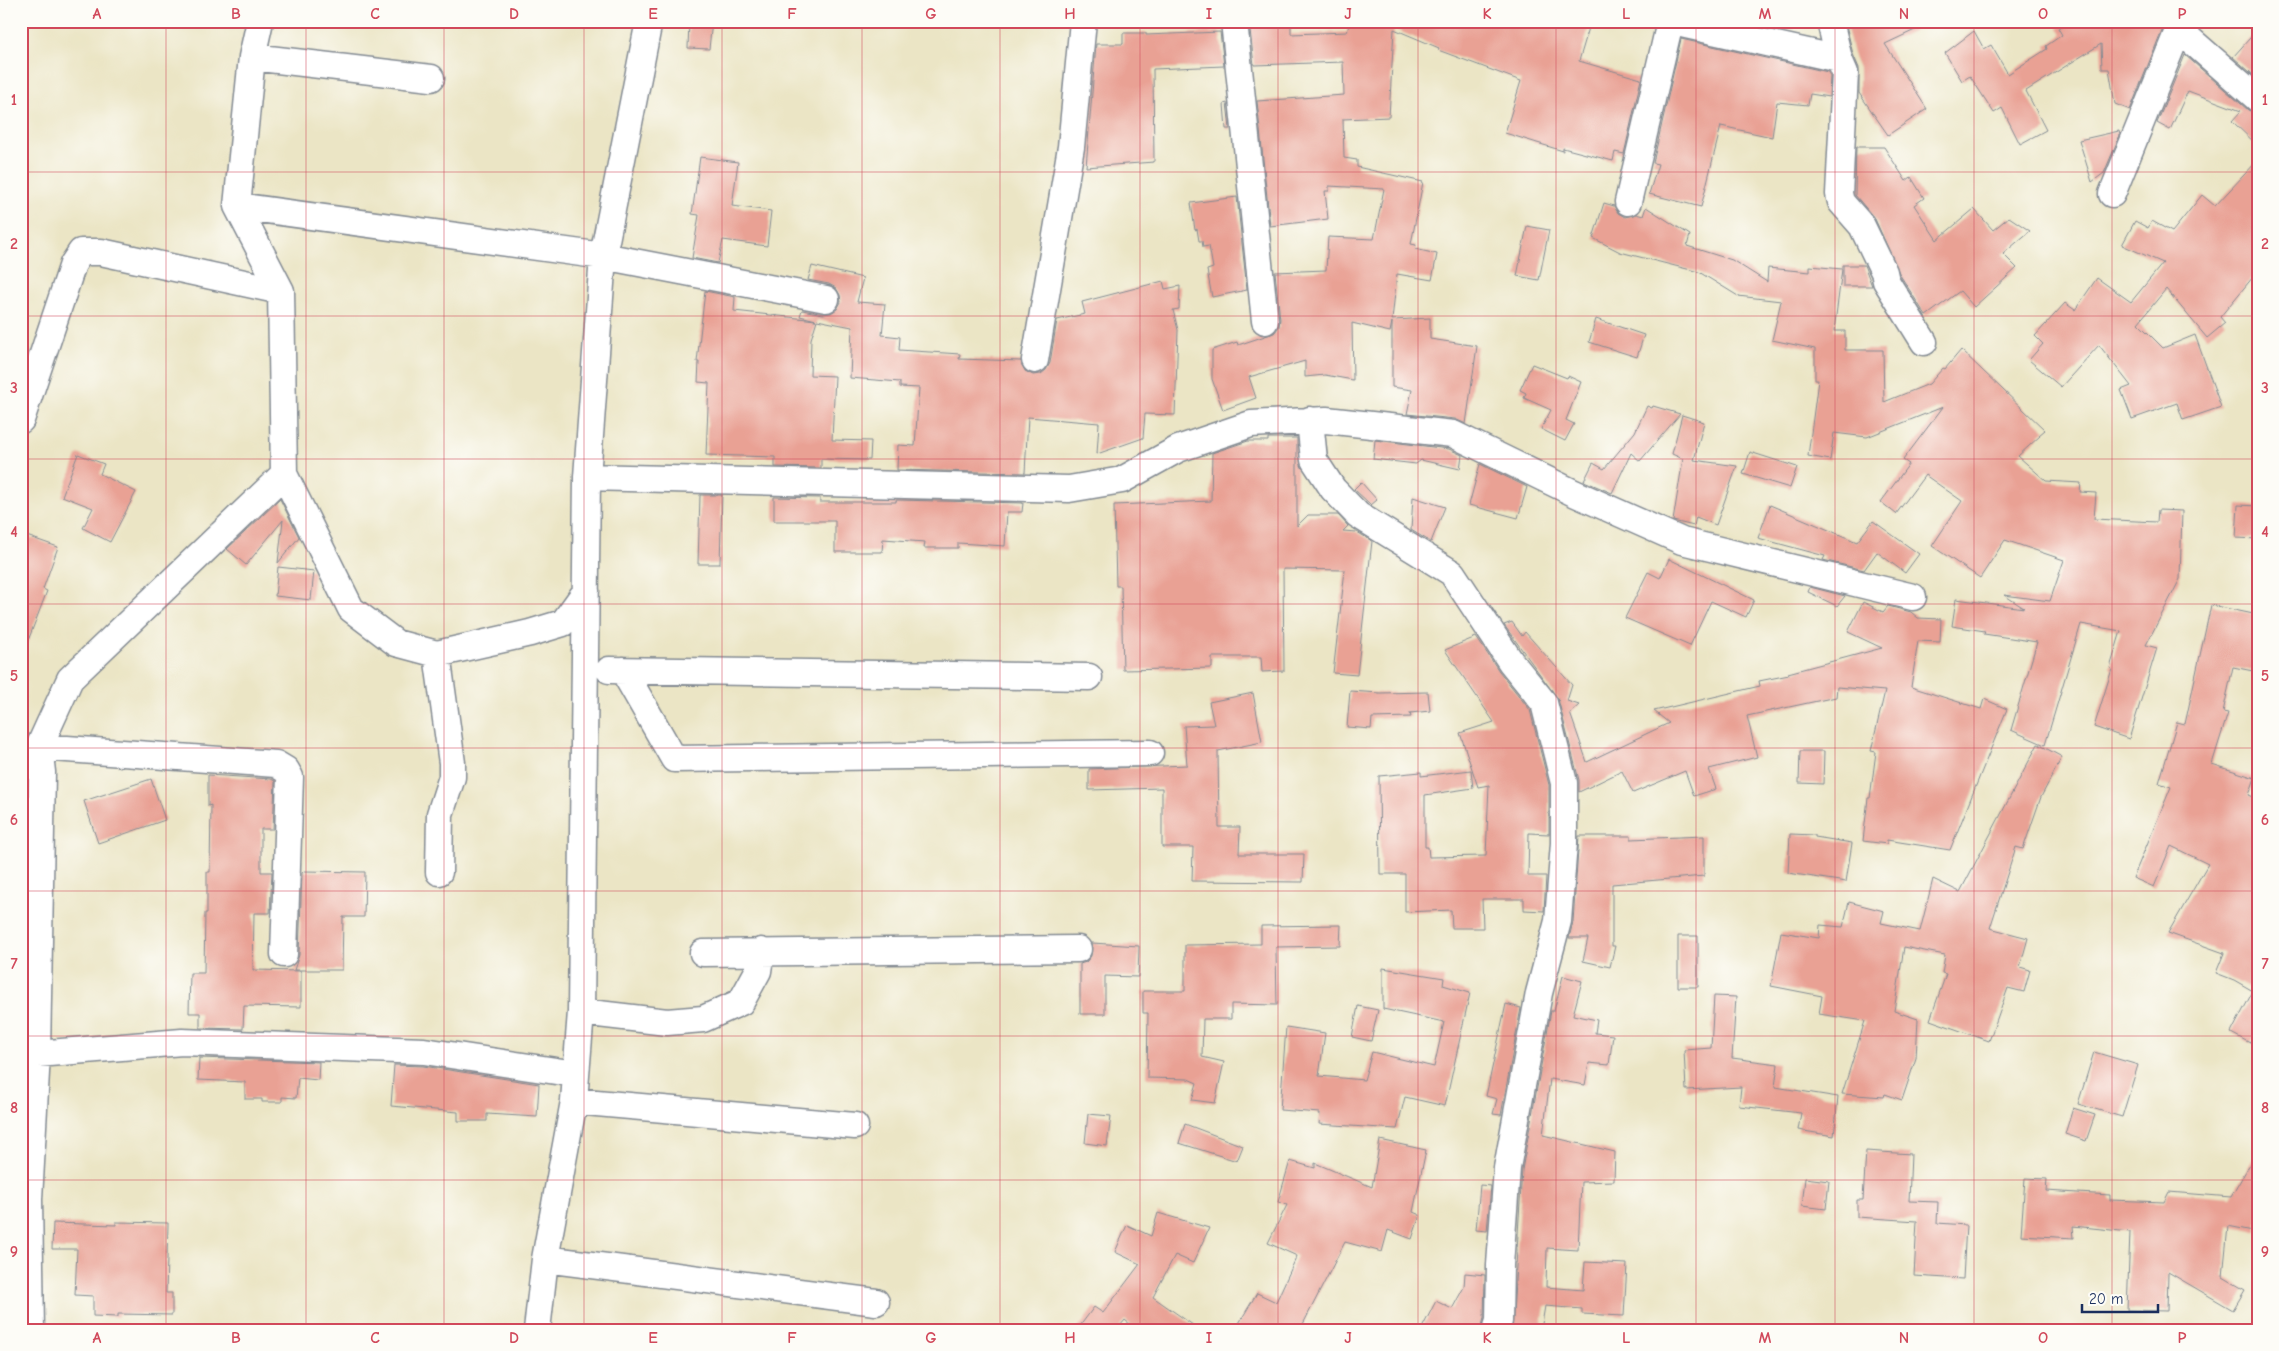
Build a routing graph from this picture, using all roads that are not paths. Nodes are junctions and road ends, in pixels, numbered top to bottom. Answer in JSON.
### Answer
{"nodes":[{"id":1,"x":260,"y":21,"type":"edge"},
{"id":2,"x":649,"y":21,"type":"edge"},
{"id":3,"x":1083,"y":21,"type":"edge"},
{"id":4,"x":1234,"y":21,"type":"edge"},
{"id":5,"x":1830,"y":21,"type":"edge"},
{"id":6,"x":1669,"y":22,"type":"edge"},
{"id":7,"x":2180,"y":25,"type":"edge"},
{"id":8,"x":252,"y":57,"type":"junction"},
{"id":9,"x":1839,"y":59,"type":"junction"},
{"id":10,"x":431,"y":78,"type":"dead end"},
{"id":11,"x":2258,"y":99,"type":"edge"},
{"id":12,"x":2112,"y":194,"type":"dead end"},
{"id":13,"x":1628,"y":202,"type":"dead end"},
{"id":14,"x":237,"y":206,"type":"junction"},
{"id":15,"x":603,"y":256,"type":"junction"},
{"id":16,"x":281,"y":292,"type":"junction"},
{"id":17,"x":826,"y":299,"type":"dead end"},
{"id":18,"x":1265,"y":321,"type":"dead end"},
{"id":19,"x":1924,"y":342,"type":"dead end"},
{"id":20,"x":1035,"y":360,"type":"dead end"},
{"id":21,"x":21,"y":420,"type":"edge"},
{"id":22,"x":1310,"y":420,"type":"junction"},
{"id":23,"x":284,"y":474,"type":"junction"},
{"id":24,"x":587,"y":477,"type":"junction"},
{"id":25,"x":586,"y":591,"type":"junction"},
{"id":26,"x":1913,"y":597,"type":"dead end"},
{"id":27,"x":437,"y":654,"type":"junction"},
{"id":28,"x":586,"y":670,"type":"junction"},
{"id":29,"x":623,"y":670,"type":"junction"},
{"id":30,"x":1089,"y":677,"type":"dead end"},
{"id":31,"x":1150,"y":753,"type":"dead end"},
{"id":32,"x":34,"y":763,"type":"edge"},
{"id":33,"x":439,"y":872,"type":"dead end"},
{"id":34,"x":1078,"y":949,"type":"dead end"},
{"id":35,"x":761,"y":951,"type":"junction"},
{"id":36,"x":703,"y":953,"type":"dead end"},
{"id":37,"x":284,"y":954,"type":"dead end"},
{"id":38,"x":581,"y":1012,"type":"junction"},
{"id":39,"x":29,"y":1053,"type":"edge"},
{"id":40,"x":576,"y":1074,"type":"junction"},
{"id":41,"x":574,"y":1101,"type":"junction"},
{"id":42,"x":855,"y":1126,"type":"dead end"},
{"id":43,"x":25,"y":1199,"type":"edge"},
{"id":44,"x":545,"y":1259,"type":"junction"},
{"id":45,"x":876,"y":1302,"type":"dead end"},
{"id":46,"x":28,"y":1325,"type":"edge"},
{"id":47,"x":537,"y":1330,"type":"edge"},
{"id":48,"x":1496,"y":1330,"type":"edge"}],
"edges":[{"from":1,"to":8,"type":"street"},
{"from":2,"to":15,"type":"street"},
{"from":3,"to":20,"type":"street"},
{"from":4,"to":18,"type":"street"},
{"from":5,"to":9,"type":"street"},
{"from":6,"to":9,"type":"street"},
{"from":6,"to":13,"type":"street"},
{"from":7,"to":11,"type":"street"},
{"from":7,"to":12,"type":"street"},
{"from":8,"to":10,"type":"street"},
{"from":8,"to":14,"type":"street"},
{"from":9,"to":19,"type":"street"},
{"from":14,"to":15,"type":"street"},
{"from":14,"to":16,"type":"street"},
{"from":15,"to":17,"type":"street"},
{"from":15,"to":24,"type":"street"},
{"from":16,"to":21,"type":"street"},
{"from":16,"to":23,"type":"street"},
{"from":22,"to":24,"type":"street"},
{"from":22,"to":26,"type":"street"},
{"from":22,"to":48,"type":"street"},
{"from":23,"to":27,"type":"street"},
{"from":23,"to":32,"type":"street"},
{"from":24,"to":25,"type":"street"},
{"from":25,"to":27,"type":"street"},
{"from":25,"to":28,"type":"street"},
{"from":27,"to":33,"type":"street"},
{"from":28,"to":29,"type":"street"},
{"from":28,"to":38,"type":"street"},
{"from":29,"to":30,"type":"street"},
{"from":29,"to":31,"type":"street"},
{"from":32,"to":37,"type":"street"},
{"from":32,"to":39,"type":"street"},
{"from":34,"to":35,"type":"street"},
{"from":35,"to":36,"type":"street"},
{"from":35,"to":38,"type":"street"},
{"from":38,"to":40,"type":"street"},
{"from":39,"to":40,"type":"street"},
{"from":39,"to":43,"type":"street"},
{"from":40,"to":41,"type":"street"},
{"from":41,"to":42,"type":"street"},
{"from":41,"to":44,"type":"street"},
{"from":43,"to":46,"type":"street"},
{"from":44,"to":45,"type":"street"},
{"from":44,"to":47,"type":"street"}]}
